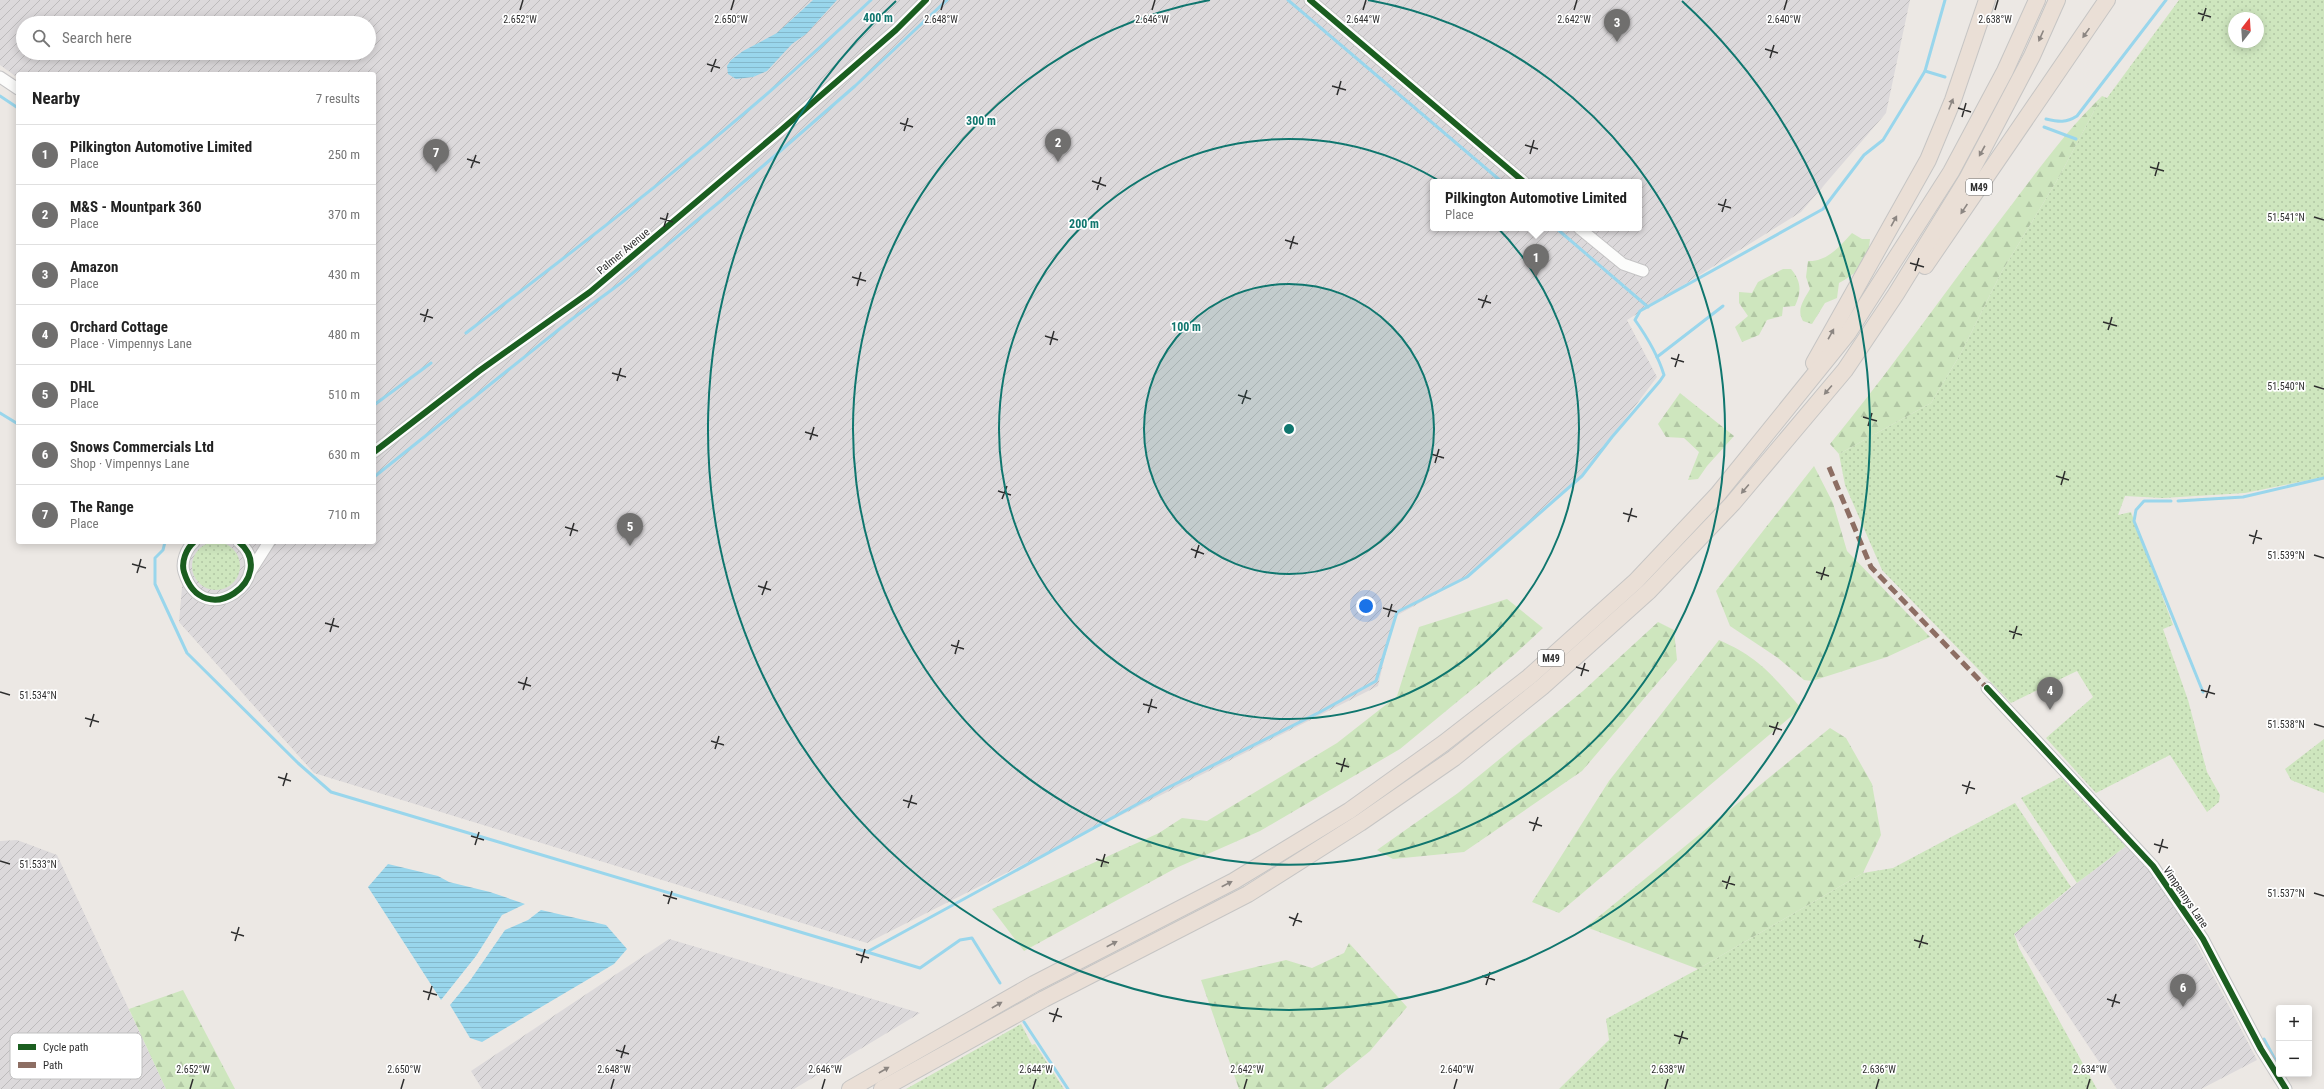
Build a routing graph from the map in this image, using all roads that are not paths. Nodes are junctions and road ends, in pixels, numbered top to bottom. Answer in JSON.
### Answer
{"nodes":[{"id":1,"x":926,"y":0,"type":"edge"},
{"id":2,"x":1310,"y":0,"type":"edge"},
{"id":3,"x":1987,"y":0,"type":"edge"},
{"id":4,"x":2037,"y":0,"type":"edge"},
{"id":5,"x":2057,"y":0,"type":"edge"},
{"id":6,"x":2107,"y":0,"type":"edge"},
{"id":7,"x":0,"y":77,"type":"edge"},
{"id":8,"x":16,"y":87,"type":"edge"},
{"id":9,"x":1520,"y":179,"type":"edge"},
{"id":10,"x":1583,"y":231,"type":"edge"},
{"id":11,"x":1643,"y":271,"type":"dead end"},
{"id":12,"x":1845,"y":370,"type":"junction"},
{"id":13,"x":1791,"y":405,"type":"junction"},
{"id":14,"x":376,"y":450,"type":"edge"},
{"id":15,"x":192,"y":544,"type":"edge"},
{"id":16,"x":240,"y":544,"type":"edge"},
{"id":17,"x":267,"y":544,"type":"edge"},
{"id":18,"x":249,"y":574,"type":"junction"},
{"id":19,"x":1986,"y":688,"type":"dead end"},
{"id":20,"x":850,"y":1089,"type":"edge"},
{"id":21,"x":882,"y":1089,"type":"edge"},
{"id":22,"x":2286,"y":1089,"type":"edge"}],
"edges":[{"from":1,"to":14,"type":"street","name":"Palmer Avenue"},
{"from":2,"to":9,"type":"street"},
{"from":13,"to":3,"type":"highway","number":"M49","one_way":true},
{"from":4,"to":13,"type":"highway","number":"M49"},
{"from":5,"to":12,"type":"highway","number":"M49","one_way":true},
{"from":6,"to":12,"type":"highway","number":"M49","one_way":true},
{"from":7,"to":8,"type":"street"},
{"from":10,"to":11,"type":"street"},
{"from":12,"to":21,"type":"highway","number":"M49","one_way":true},
{"from":20,"to":13,"type":"highway","number":"M49","one_way":true},
{"from":15,"to":18,"type":"street"},
{"from":16,"to":18,"type":"street"},
{"from":17,"to":18,"type":"street"},
{"from":19,"to":22,"type":"street","name":"Vimpennys Lane"}]}
